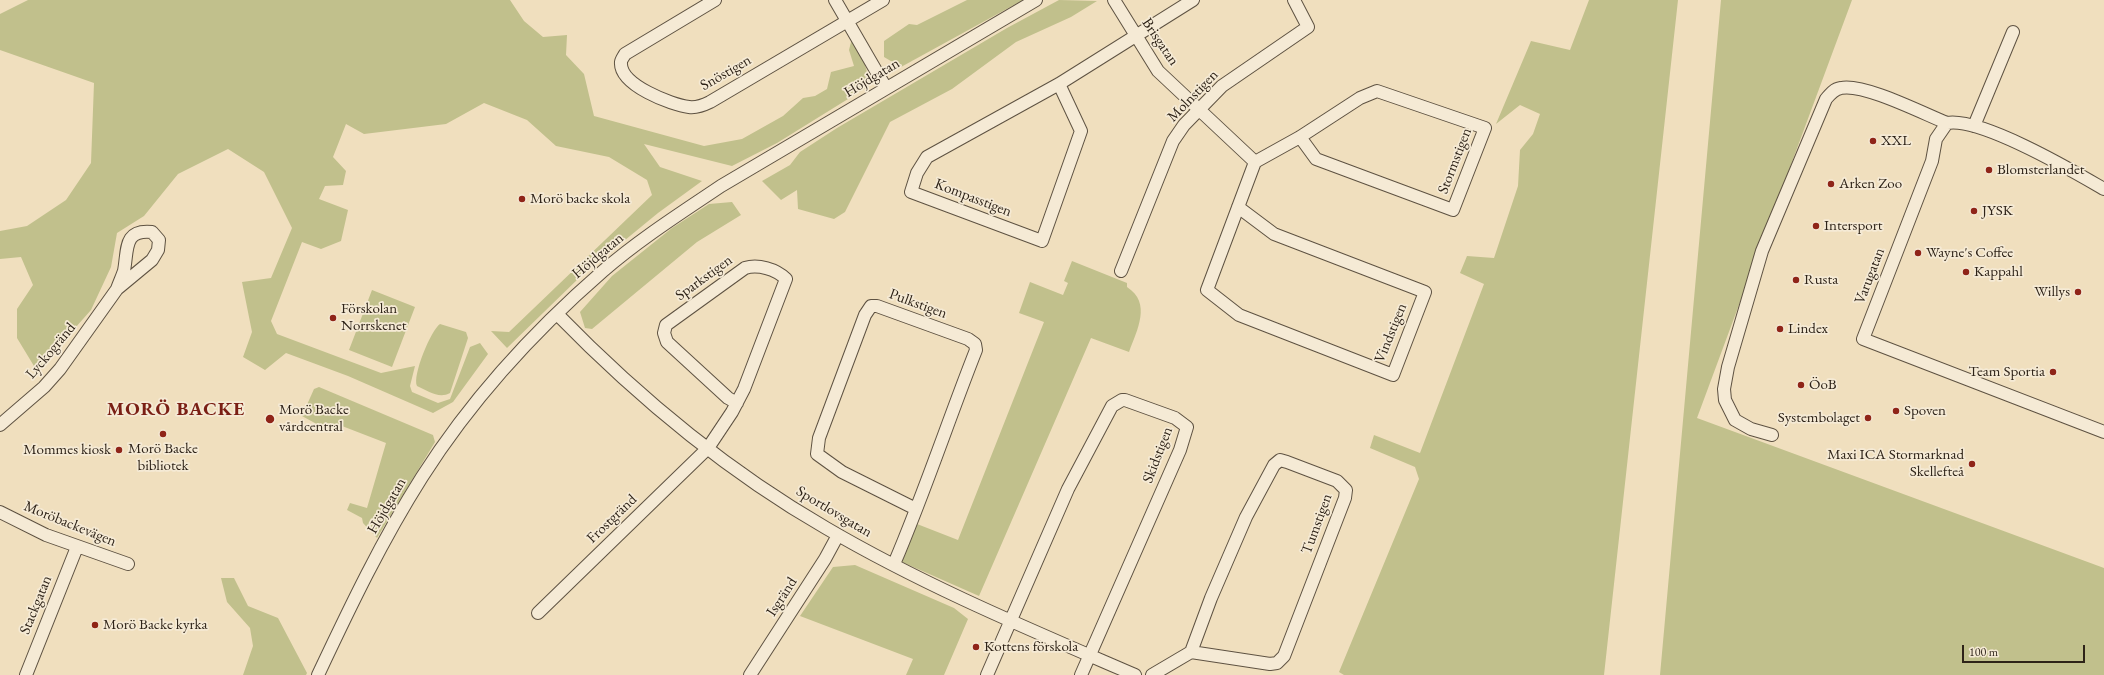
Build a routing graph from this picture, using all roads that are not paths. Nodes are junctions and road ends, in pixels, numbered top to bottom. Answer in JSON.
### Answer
{"nodes":[{"id":1,"x":715,"y":0,"type":"edge"},
{"id":2,"x":835,"y":0,"type":"edge"},
{"id":3,"x":883,"y":0,"type":"edge"},
{"id":4,"x":1036,"y":0,"type":"edge"},
{"id":5,"x":1114,"y":0,"type":"edge"},
{"id":6,"x":1193,"y":0,"type":"edge"},
{"id":7,"x":1294,"y":0,"type":"edge"},
{"id":8,"x":847,"y":22,"type":"junction"},
{"id":9,"x":2013,"y":32,"type":"dead end"},
{"id":10,"x":1136,"y":35,"type":"junction"},
{"id":11,"x":1059,"y":84,"type":"junction"},
{"id":12,"x":886,"y":88,"type":"junction"},
{"id":13,"x":1199,"y":110,"type":"junction"},
{"id":14,"x":1947,"y":123,"type":"junction"},
{"id":15,"x":1974,"y":126,"type":"junction"},
{"id":16,"x":1300,"y":137,"type":"junction"},
{"id":17,"x":1255,"y":162,"type":"junction"},
{"id":18,"x":2104,"y":189,"type":"edge"},
{"id":19,"x":1238,"y":207,"type":"junction"},
{"id":20,"x":1121,"y":271,"type":"dead end"},
{"id":21,"x":117,"y":289,"type":"junction"},
{"id":22,"x":557,"y":314,"type":"junction"},
{"id":23,"x":737,"y":402,"type":"junction"},
{"id":24,"x":0,"y":425,"type":"edge"},
{"id":25,"x":2104,"y":432,"type":"edge"},
{"id":26,"x":1772,"y":436,"type":"dead end"},
{"id":27,"x":708,"y":448,"type":"junction"},
{"id":28,"x":916,"y":509,"type":"junction"},
{"id":29,"x":0,"y":512,"type":"edge"},
{"id":30,"x":838,"y":535,"type":"junction"},
{"id":31,"x":77,"y":546,"type":"junction"},
{"id":32,"x":128,"y":564,"type":"dead end"},
{"id":33,"x":894,"y":564,"type":"junction"},
{"id":34,"x":538,"y":612,"type":"dead end"},
{"id":35,"x":1009,"y":620,"type":"junction"},
{"id":36,"x":1191,"y":652,"type":"junction"},
{"id":37,"x":1090,"y":655,"type":"junction"},
{"id":38,"x":26,"y":675,"type":"edge"},
{"id":39,"x":318,"y":675,"type":"edge"},
{"id":40,"x":750,"y":675,"type":"edge"},
{"id":41,"x":986,"y":675,"type":"edge"},
{"id":42,"x":1081,"y":675,"type":"edge"},
{"id":43,"x":1135,"y":675,"type":"edge"},
{"id":44,"x":1152,"y":675,"type":"edge"}],
"edges":[{"from":1,"to":8,"type":"street","name":"Snöstigen"},
{"from":2,"to":8,"type":"street"},
{"from":3,"to":8,"type":"street","name":"Snöstigen"},
{"from":4,"to":12,"type":"street","name":"Höjdgatan"},
{"from":5,"to":10,"type":"street","name":"Brisgatan"},
{"from":6,"to":10,"type":"street"},
{"from":7,"to":13,"type":"street","name":"Molnstigen"},
{"from":8,"to":12,"type":"street"},
{"from":9,"to":15,"type":"street"},
{"from":10,"to":11,"type":"street","name":"Kompasstigen"},
{"from":10,"to":13,"type":"street","name":"Brisgatan"},
{"from":11,"to":11,"type":"street","name":"Kompasstigen"},
{"from":12,"to":22,"type":"street","name":"Höjdgatan"},
{"from":13,"to":17,"type":"street","name":"Brisgatan"},
{"from":13,"to":20,"type":"street","name":"Molnstigen"},
{"from":14,"to":15,"type":"street"},
{"from":14,"to":25,"type":"street","name":"Varugatan"},
{"from":14,"to":26,"type":"street"},
{"from":15,"to":18,"type":"street"},
{"from":16,"to":16,"type":"street","name":"Stormstigen"},
{"from":16,"to":17,"type":"street","name":"Stormstigen"},
{"from":17,"to":19,"type":"street","name":"Vindstigen"},
{"from":19,"to":19,"type":"street","name":"Vindstigen"},
{"from":21,"to":21,"type":"street","name":"Lyckogränd"},
{"from":21,"to":24,"type":"street","name":"Lyckogränd"},
{"from":22,"to":27,"type":"street","name":"Sportlovsgatan"},
{"from":22,"to":39,"type":"street","name":"Höjdgatan"},
{"from":23,"to":23,"type":"street","name":"Sparkstigen"},
{"from":23,"to":27,"type":"street","name":"Sparkstigen"},
{"from":27,"to":30,"type":"street","name":"Sportlovsgatan"},
{"from":27,"to":34,"type":"street","name":"Frostgränd"},
{"from":28,"to":28,"type":"street","name":"Pulkstigen"},
{"from":28,"to":33,"type":"street","name":"Pulkstigen"},
{"from":29,"to":31,"type":"street","name":"Moröbackevägen"},
{"from":30,"to":33,"type":"street","name":"Sportlovsgatan"},
{"from":30,"to":40,"type":"street","name":"Isgränd"},
{"from":31,"to":32,"type":"street","name":"Moröbackevägen"},
{"from":31,"to":38,"type":"street","name":"Stackgatan"},
{"from":33,"to":35,"type":"street","name":"Sportlovsgatan"},
{"from":35,"to":37,"type":"street","name":"Sportlovsgatan"},
{"from":35,"to":37,"type":"street","name":"Skidstigen"},
{"from":35,"to":41,"type":"street"},
{"from":36,"to":36,"type":"street","name":"Tumstigen"},
{"from":36,"to":44,"type":"street"},
{"from":37,"to":42,"type":"street"},
{"from":37,"to":43,"type":"street","name":"Sportlovsgatan"}]}
